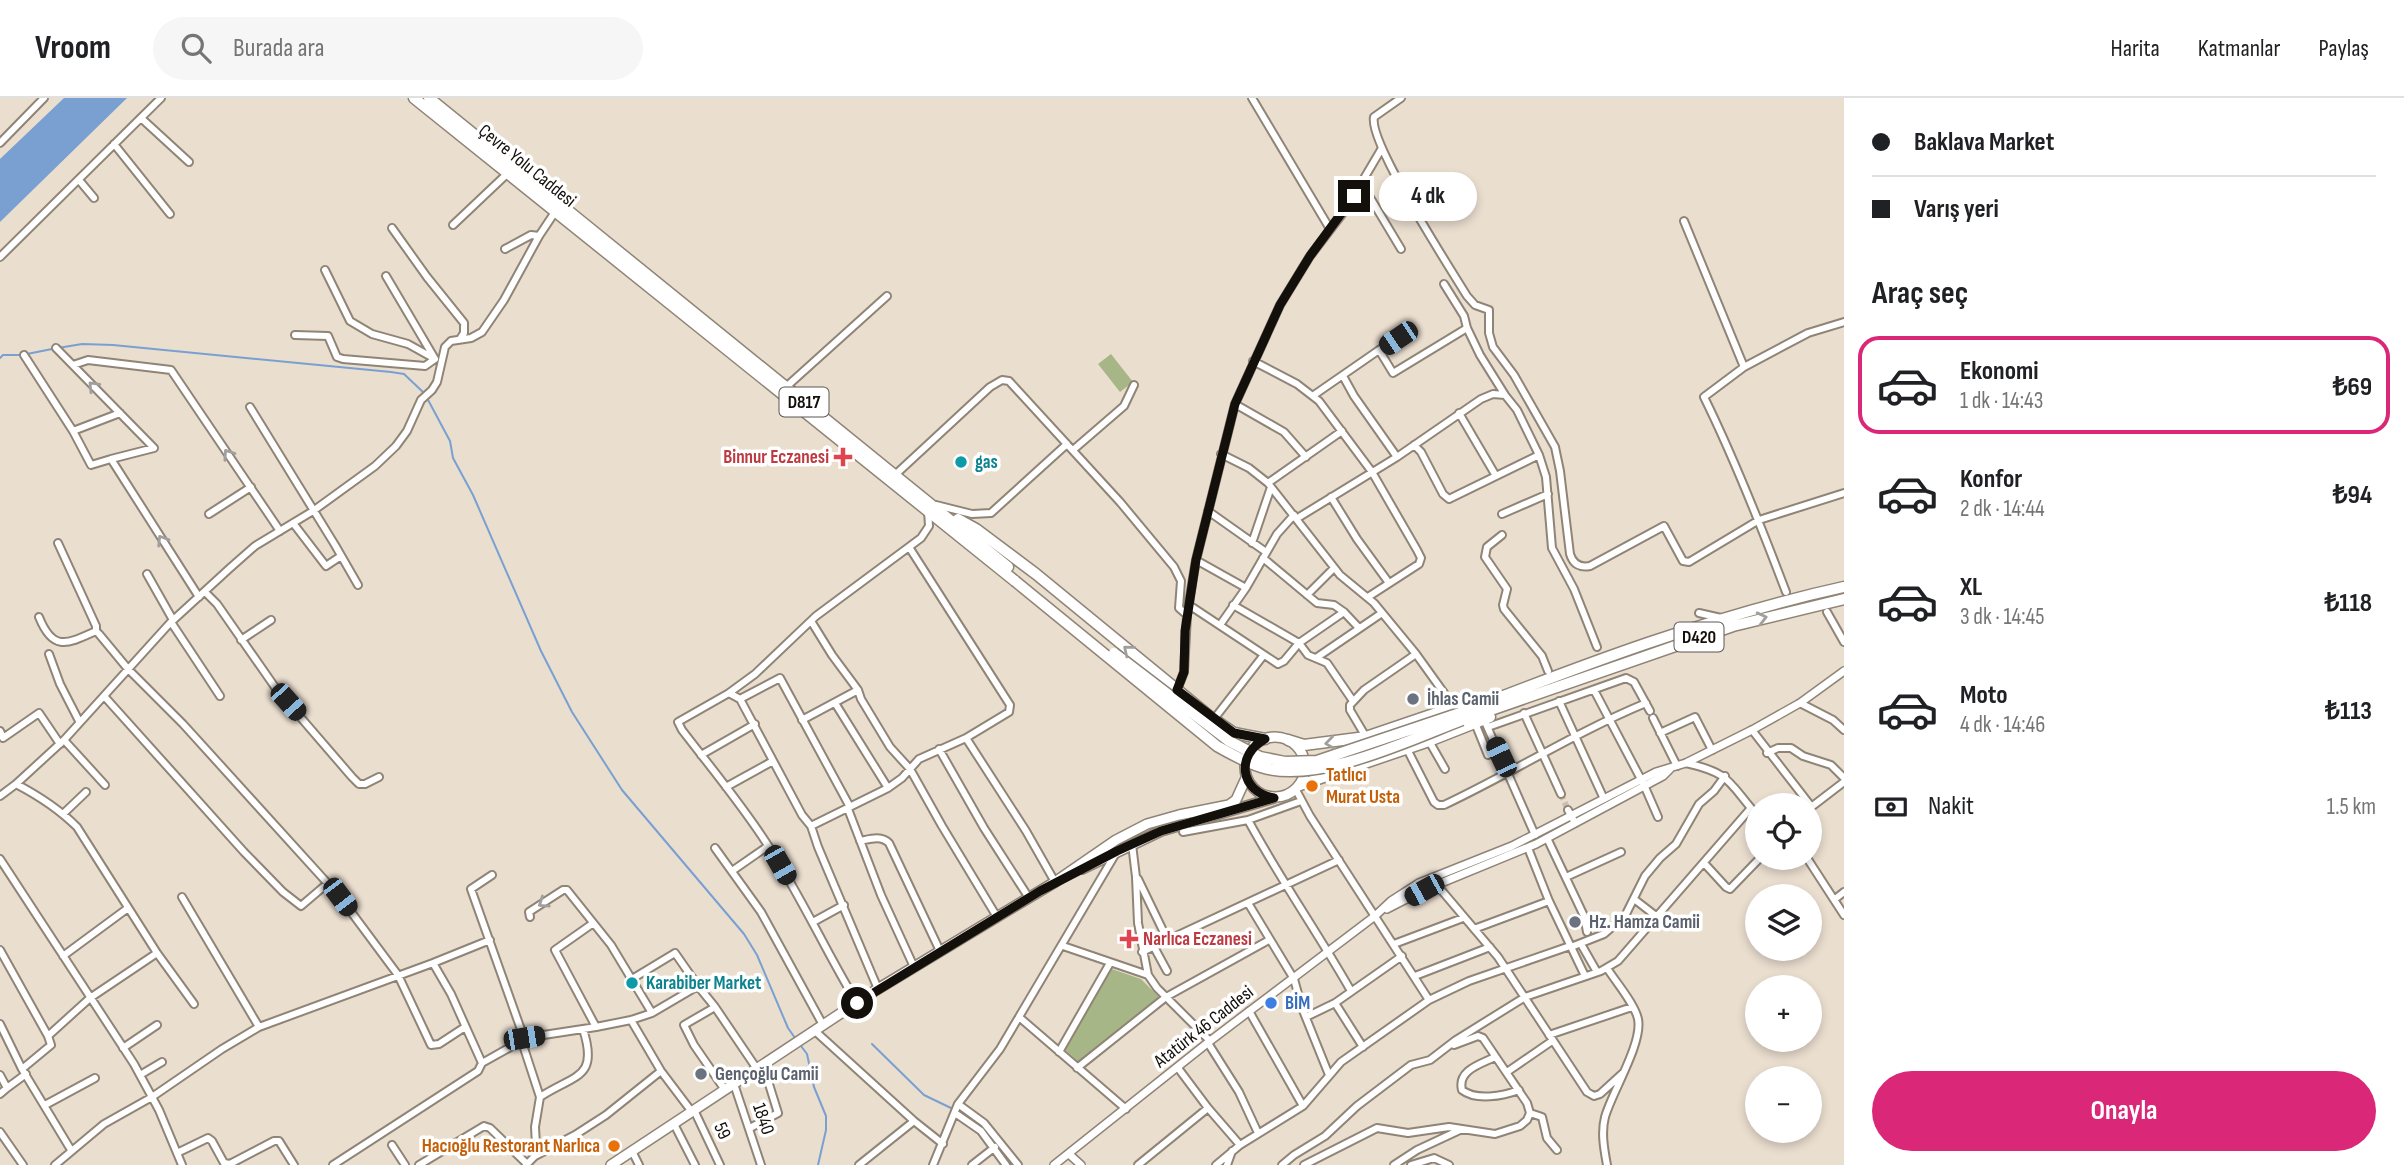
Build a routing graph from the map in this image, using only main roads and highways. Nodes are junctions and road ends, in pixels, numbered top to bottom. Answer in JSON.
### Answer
{"nodes":[{"id":1,"x":414,"y":98,"type":"edge"},
{"id":2,"x":429,"y":98,"type":"edge"},
{"id":3,"x":587,"y":231,"type":"junction"},
{"id":4,"x":930,"y":508,"type":"junction"},
{"id":5,"x":1844,"y":587,"type":"edge"},
{"id":6,"x":1844,"y":598,"type":"edge"},
{"id":7,"x":1558,"y":680,"type":"junction"},
{"id":8,"x":1265,"y":739,"type":"junction"},
{"id":9,"x":1288,"y":740,"type":"junction"},
{"id":10,"x":1247,"y":778,"type":"junction"},
{"id":11,"x":1298,"y":788,"type":"junction"},
{"id":12,"x":1274,"y":798,"type":"junction"},
{"id":13,"x":1040,"y":891,"type":"junction"},
{"id":14,"x":611,"y":1165,"type":"edge"}],
"edges":[{"from":1,"to":3,"type":"highway","name":"Çevre Yolu Caddesi","number":"D817"},
{"from":2,"to":3,"type":"highway","name":"Çevre Yolu Caddesi","number":"D817"},
{"from":3,"to":4,"type":"highway","number":"D817"},
{"from":3,"to":4,"type":"highway","number":"D817"},
{"from":4,"to":7,"type":"highway","number":"D817","bridge":true},
{"from":8,"to":4,"type":"highway","one_way":true},
{"from":5,"to":7,"type":"highway","number":"D420"},
{"from":7,"to":6,"type":"highway","number":"D420","one_way":true},
{"from":7,"to":9,"type":"highway","number":"D420","one_way":true},
{"from":7,"to":11,"type":"highway","number":"D420"},
{"from":8,"to":9,"type":"main road"},
{"from":8,"to":10,"type":"main road"},
{"from":9,"to":11,"type":"main road"},
{"from":10,"to":12,"type":"main road"},
{"from":10,"to":13,"type":"main road"},
{"from":11,"to":12,"type":"main road"},
{"from":12,"to":13,"type":"main road"},
{"from":13,"to":14,"type":"main road"}]}
